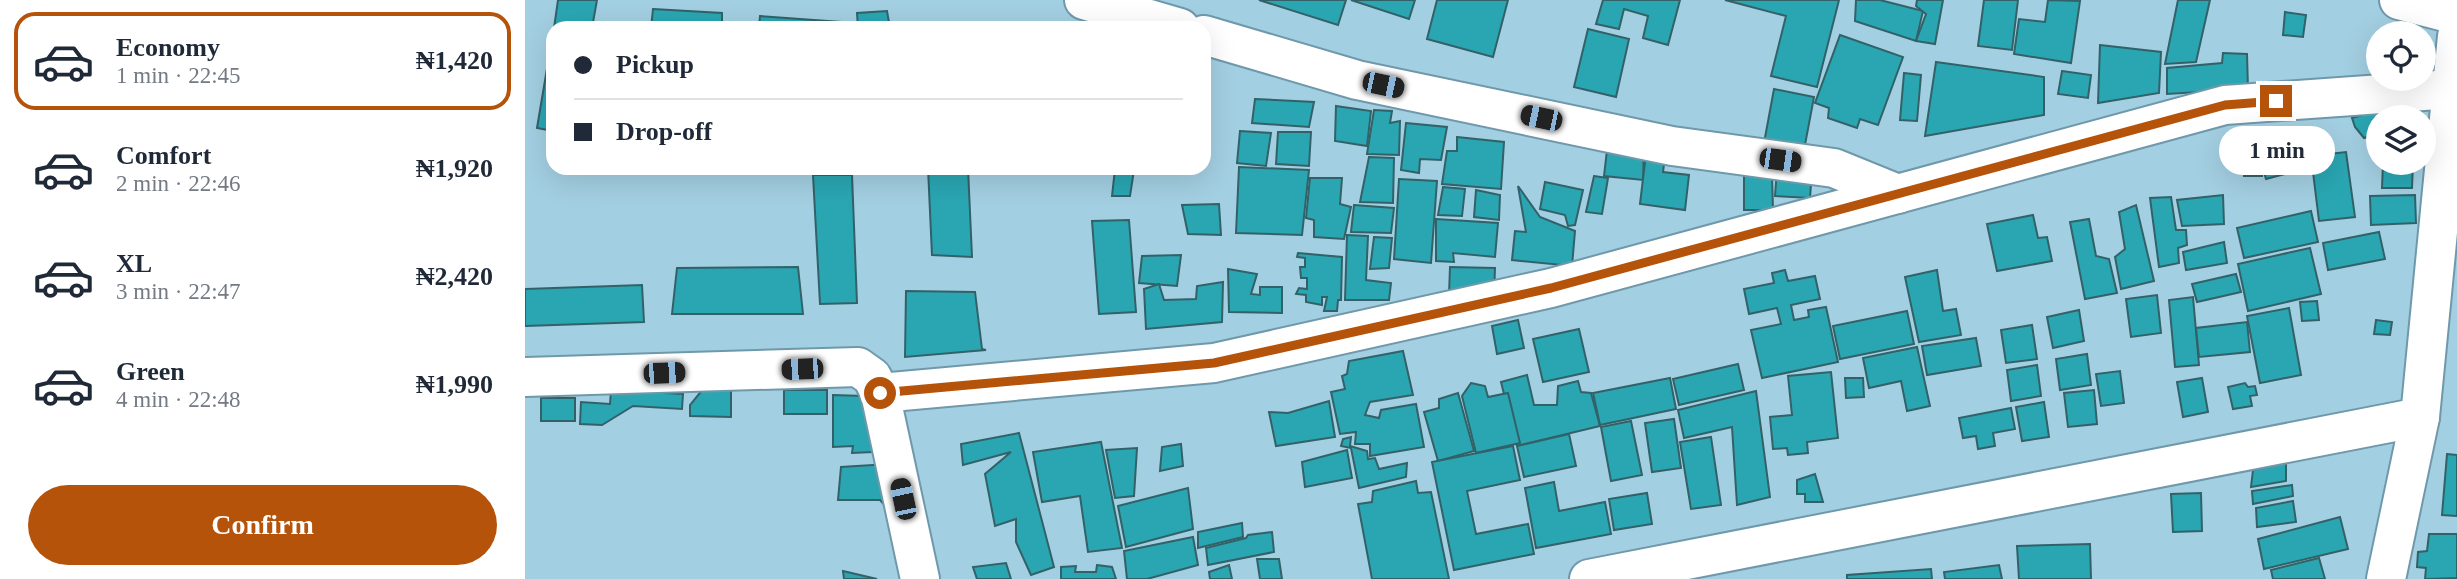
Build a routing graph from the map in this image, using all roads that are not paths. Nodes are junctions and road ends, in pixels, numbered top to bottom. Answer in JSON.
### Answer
{"nodes":[{"id":1,"x":1084,"y":0,"type":"edge"},
{"id":2,"x":2399,"y":0,"type":"edge"},
{"id":3,"x":2457,"y":15,"type":"edge"},
{"id":4,"x":1156,"y":21,"type":"edge"},
{"id":5,"x":2457,"y":36,"type":"edge"},
{"id":6,"x":1211,"y":37,"type":"edge"},
{"id":7,"x":2452,"y":89,"type":"junction"},
{"id":8,"x":1898,"y":194,"type":"junction"},
{"id":9,"x":525,"y":377,"type":"edge"},
{"id":10,"x":880,"y":393,"type":"junction"},
{"id":11,"x":2420,"y":417,"type":"junction"},
{"id":12,"x":920,"y":579,"type":"edge"},
{"id":13,"x":1589,"y":579,"type":"edge"},
{"id":14,"x":2386,"y":579,"type":"edge"}],
"edges":[{"from":1,"to":4,"type":"street"},
{"from":2,"to":3,"type":"street"},
{"from":5,"to":7,"type":"street"},
{"from":6,"to":8,"type":"street"},
{"from":7,"to":8,"type":"street"},
{"from":7,"to":11,"type":"street"},
{"from":8,"to":10,"type":"street"},
{"from":9,"to":10,"type":"street"},
{"from":10,"to":12,"type":"street"},
{"from":11,"to":13,"type":"street"},
{"from":11,"to":14,"type":"street"}]}
